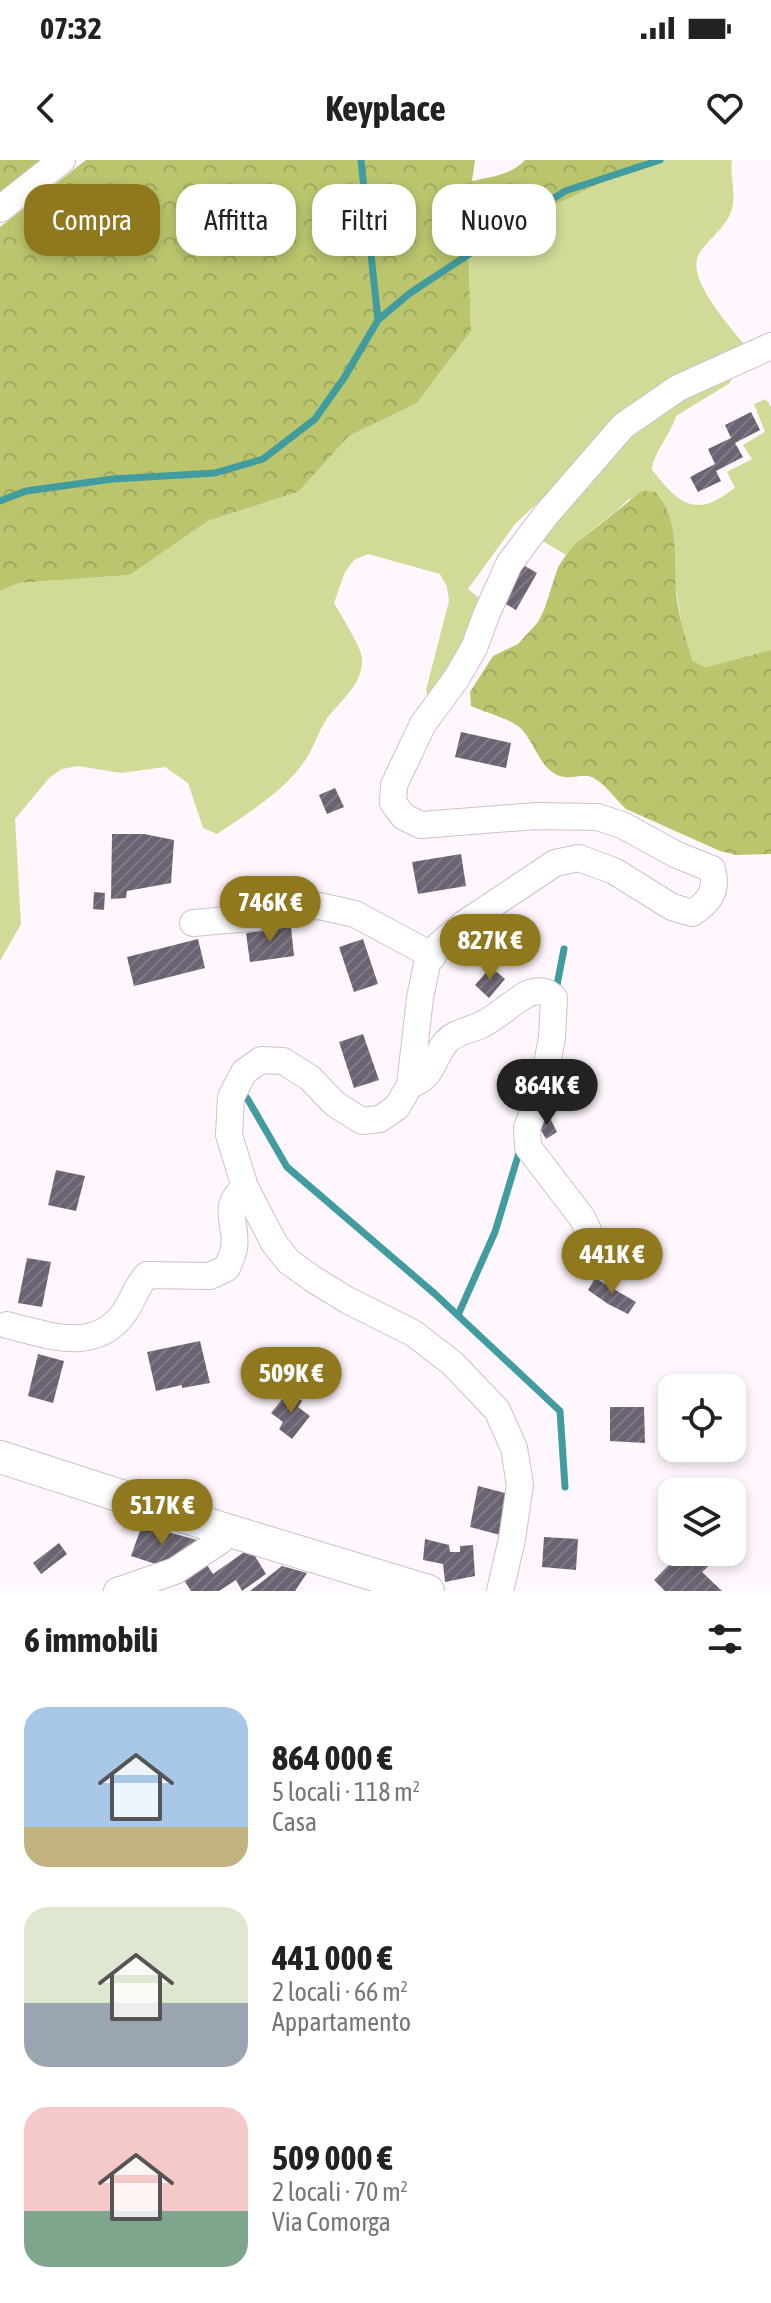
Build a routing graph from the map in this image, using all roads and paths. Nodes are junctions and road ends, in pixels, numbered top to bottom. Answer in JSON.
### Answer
{"nodes":[{"id":1,"x":62,"y":160,"type":"edge"},
{"id":2,"x":0,"y":209,"type":"edge"},
{"id":3,"x":771,"y":346,"type":"edge"},
{"id":4,"x":193,"y":923,"type":"dead end"},
{"id":5,"x":433,"y":956,"type":"junction"},
{"id":6,"x":410,"y":1085,"type":"junction"},
{"id":7,"x":245,"y":1187,"type":"junction"},
{"id":8,"x":599,"y":1256,"type":"dead end"},
{"id":9,"x":7,"y":1325,"type":"dead end"},
{"id":10,"x":0,"y":1457,"type":"edge"},
{"id":11,"x":224,"y":1530,"type":"junction"},
{"id":12,"x":117,"y":1591,"type":"edge"},
{"id":13,"x":428,"y":1591,"type":"edge"},
{"id":14,"x":500,"y":1591,"type":"edge"}],
"edges":[{"from":1,"to":2,"type":"street"},
{"from":3,"to":5,"type":"street"},
{"from":4,"to":5,"type":"street"},
{"from":5,"to":6,"type":"street"},
{"from":6,"to":7,"type":"street"},
{"from":6,"to":8,"type":"street"},
{"from":7,"to":9,"type":"street"},
{"from":7,"to":14,"type":"street"},
{"from":10,"to":11,"type":"main road"},
{"from":11,"to":12,"type":"street"},
{"from":11,"to":13,"type":"main road"}]}
